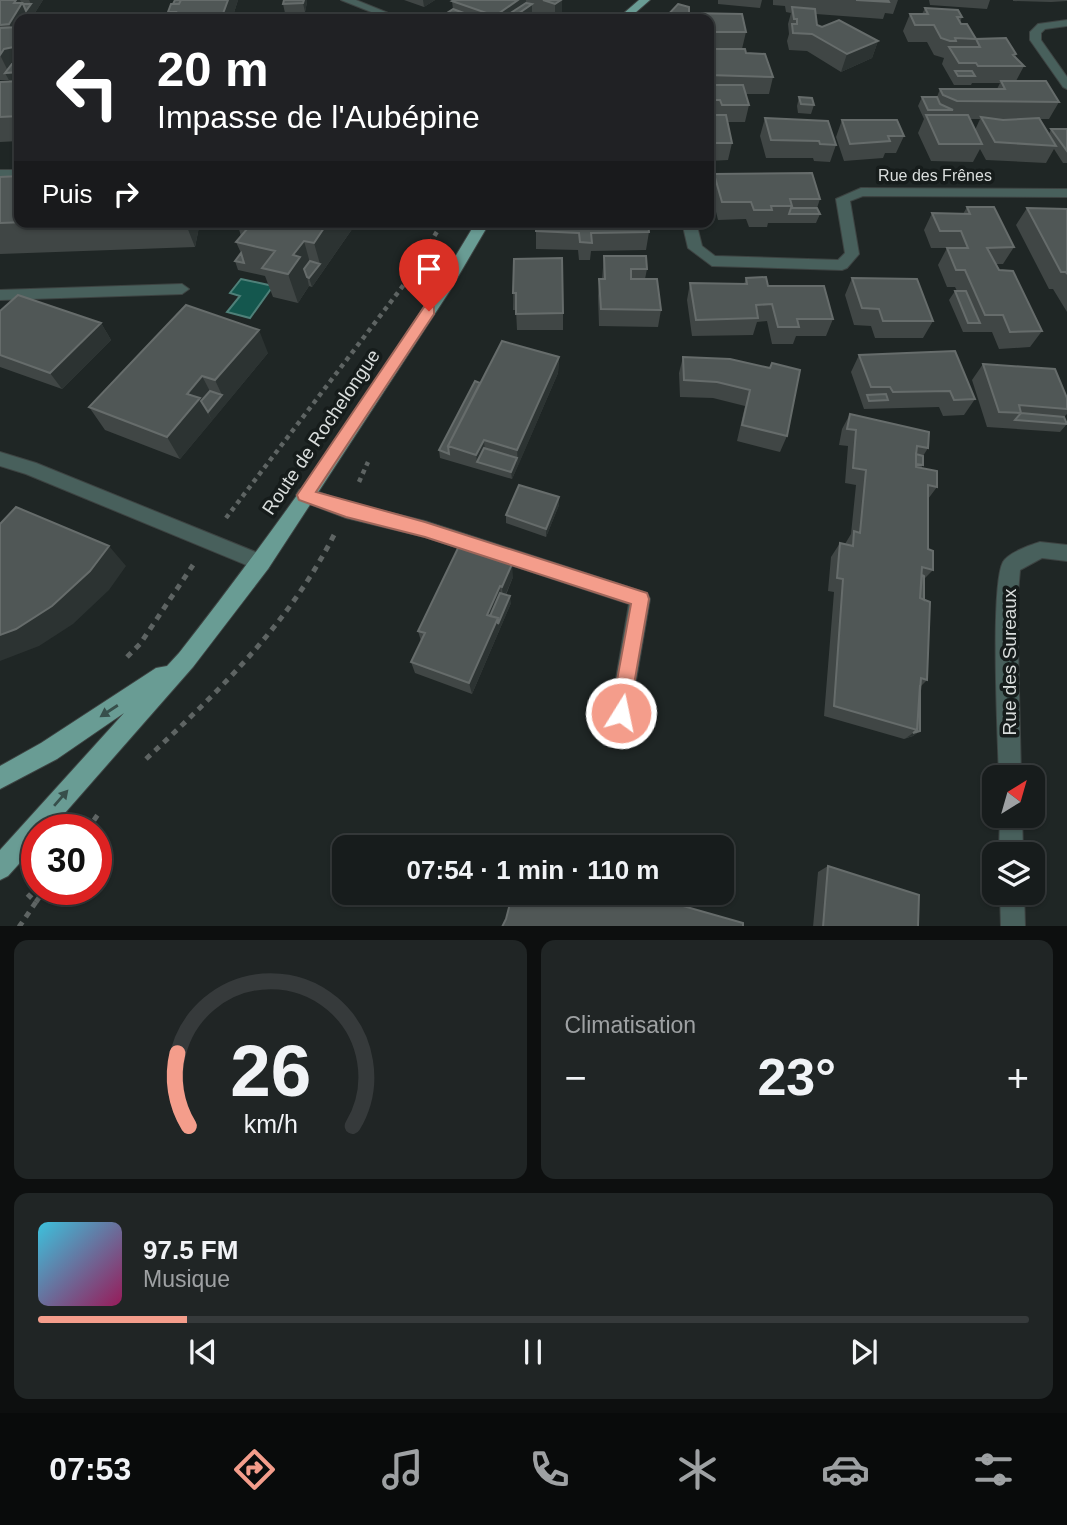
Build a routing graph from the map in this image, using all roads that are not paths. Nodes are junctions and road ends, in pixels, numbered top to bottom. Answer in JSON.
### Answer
{"nodes":[{"id":1,"x":346,"y":0,"type":"edge"},
{"id":2,"x":645,"y":0,"type":"edge"},
{"id":3,"x":384,"y":14,"type":"edge"},
{"id":4,"x":628,"y":14,"type":"edge"},
{"id":5,"x":1067,"y":23,"type":"edge"},
{"id":6,"x":1067,"y":85,"type":"edge"},
{"id":7,"x":1067,"y":193,"type":"edge"},
{"id":8,"x":479,"y":228,"type":"edge"},
{"id":9,"x":690,"y":228,"type":"edge"},
{"id":10,"x":182,"y":289,"type":"dead end"},
{"id":11,"x":0,"y":295,"type":"edge"},
{"id":12,"x":7,"y":461,"type":"edge"},
{"id":13,"x":305,"y":495,"type":"junction"},
{"id":14,"x":1067,"y":553,"type":"edge"},
{"id":15,"x":261,"y":563,"type":"junction"},
{"id":16,"x":186,"y":660,"type":"junction"},
{"id":17,"x":621,"y":713,"type":"dead end"},
{"id":18,"x":1010,"y":765,"type":"edge"},
{"id":19,"x":0,"y":778,"type":"edge"},
{"id":20,"x":0,"y":867,"type":"edge"},
{"id":21,"x":1012,"y":905,"type":"edge"},
{"id":22,"x":1013,"y":926,"type":"edge"}],
"edges":[{"from":1,"to":3,"type":"street"},
{"from":2,"to":4,"type":"main road"},
{"from":5,"to":6,"type":"street"},
{"from":7,"to":9,"type":"street","name":"Rue des Frênes"},
{"from":8,"to":13,"type":"main road","name":"Route de Rochelongue"},
{"from":10,"to":11,"type":"street"},
{"from":12,"to":15,"type":"street"},
{"from":13,"to":15,"type":"main road","name":"Route de Rochelongue"},
{"from":13,"to":17,"type":"street"},
{"from":14,"to":18,"type":"street","name":"Rue des Sureaux"},
{"from":15,"to":16,"type":"main road","name":"Route de Rochelongue"},
{"from":16,"to":19,"type":"main road","name":"Route de Rochelongue","one_way":true},
{"from":20,"to":16,"type":"main road","name":"Route de Rochelongue","one_way":true},
{"from":21,"to":22,"type":"street"}]}
